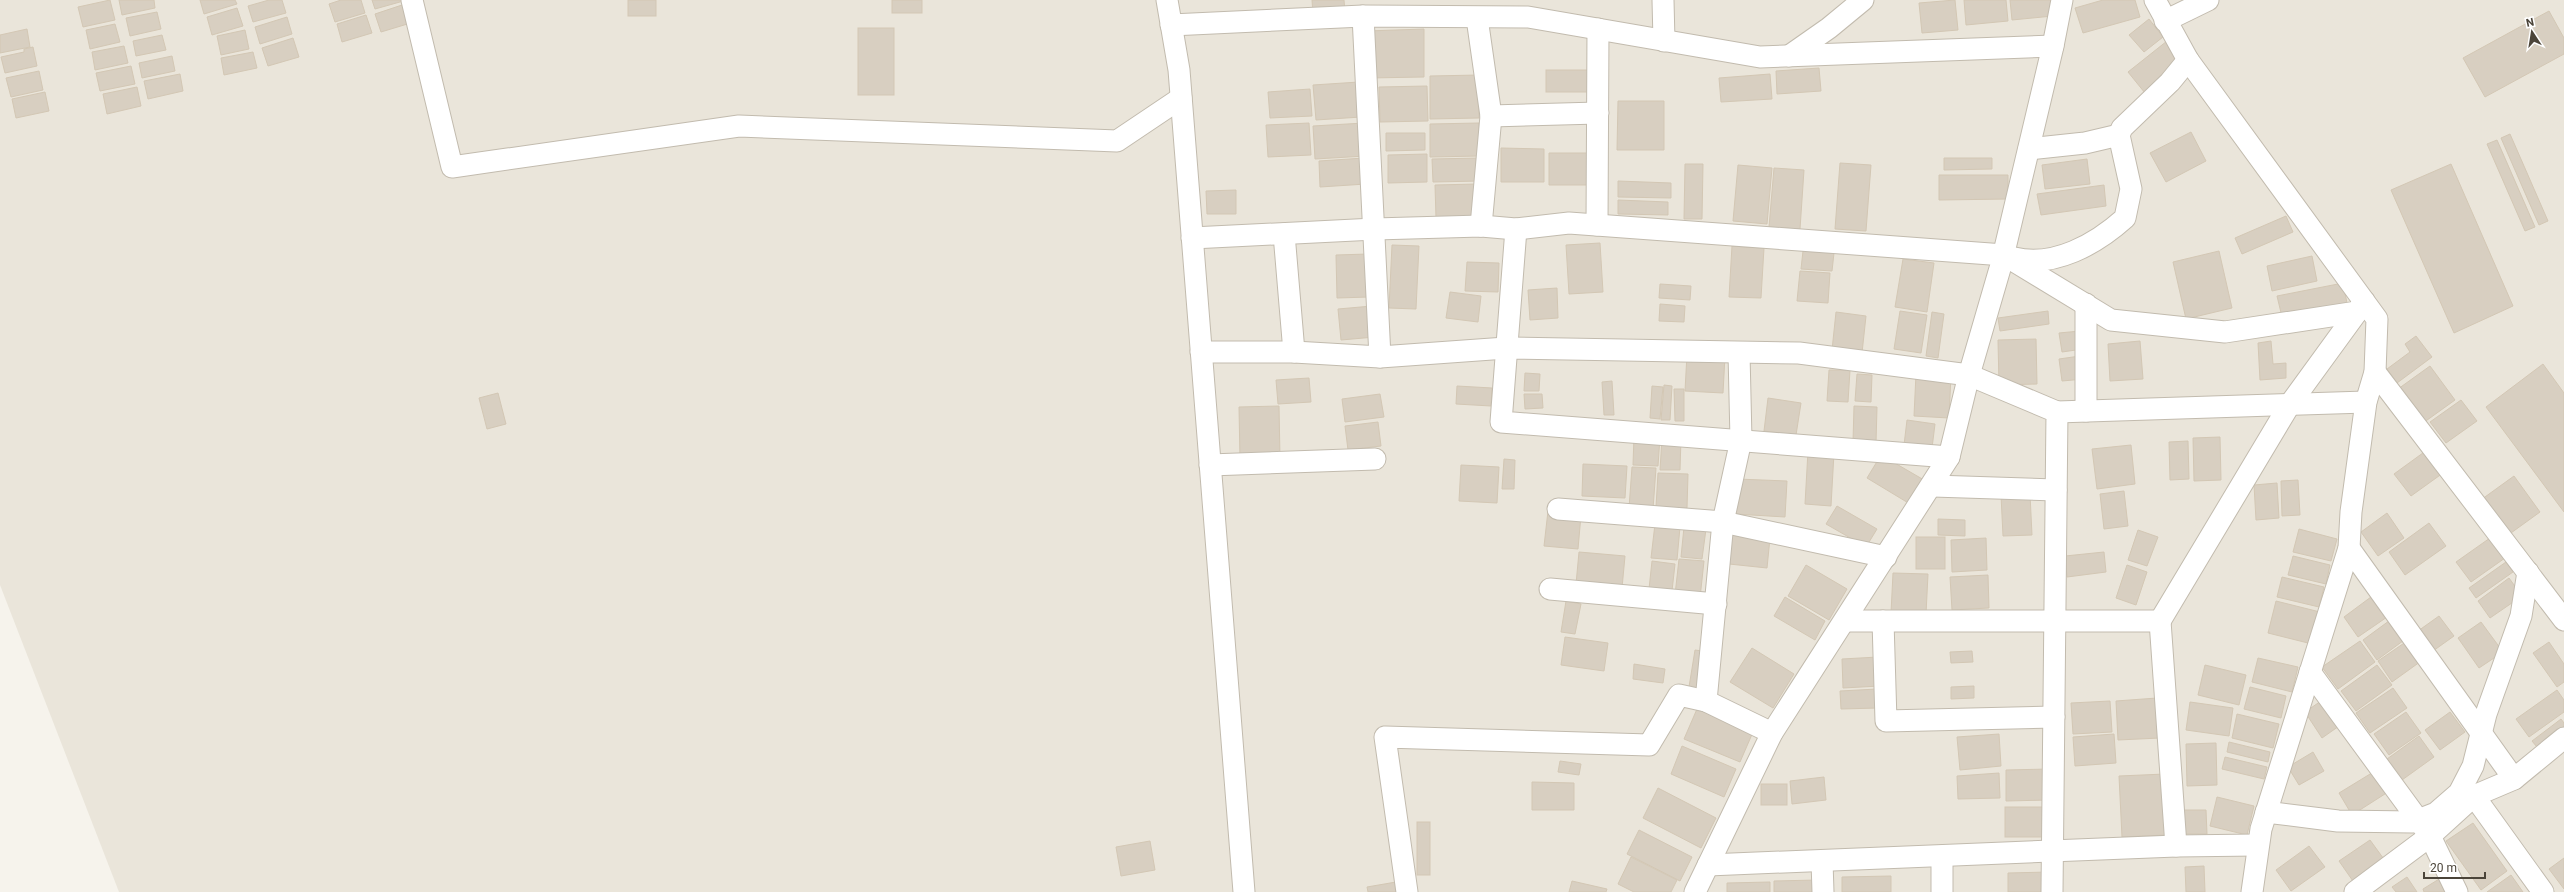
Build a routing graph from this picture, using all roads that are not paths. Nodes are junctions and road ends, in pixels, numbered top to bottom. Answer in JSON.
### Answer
{"nodes":[{"id":1,"x":412,"y":0,"type":"edge"},
{"id":2,"x":1167,"y":0,"type":"edge"},
{"id":3,"x":1663,"y":0,"type":"edge"},
{"id":4,"x":1863,"y":0,"type":"edge"},
{"id":5,"x":2062,"y":0,"type":"edge"},
{"id":6,"x":2155,"y":0,"type":"edge"},
{"id":7,"x":2208,"y":0,"type":"edge"},
{"id":8,"x":1486,"y":12,"type":"edge"},
{"id":9,"x":1363,"y":16,"type":"junction"},
{"id":10,"x":2165,"y":21,"type":"junction"},
{"id":11,"x":1171,"y":25,"type":"junction"},
{"id":12,"x":1598,"y":29,"type":"junction"},
{"id":13,"x":1664,"y":40,"type":"junction"},
{"id":14,"x":2053,"y":46,"type":"junction"},
{"id":15,"x":1789,"y":56,"type":"junction"},
{"id":16,"x":2188,"y":60,"type":"junction"},
{"id":17,"x":1181,"y":98,"type":"junction"},
{"id":18,"x":1598,"y":113,"type":"junction"},
{"id":19,"x":1491,"y":116,"type":"junction"},
{"id":20,"x":2119,"y":136,"type":"junction"},
{"id":21,"x":2029,"y":149,"type":"junction"},
{"id":22,"x":1597,"y":225,"type":"junction"},
{"id":23,"x":1481,"y":226,"type":"junction"},
{"id":24,"x":1376,"y":229,"type":"junction"},
{"id":25,"x":1516,"y":229,"type":"junction"},
{"id":26,"x":1284,"y":234,"type":"junction"},
{"id":27,"x":1192,"y":238,"type":"junction"},
{"id":28,"x":2004,"y":255,"type":"junction"},
{"id":29,"x":2086,"y":304,"type":"junction"},
{"id":30,"x":2360,"y":306,"type":"junction"},
{"id":31,"x":1506,"y":348,"type":"junction"},
{"id":32,"x":1201,"y":352,"type":"junction"},
{"id":33,"x":1294,"y":352,"type":"junction"},
{"id":34,"x":1739,"y":353,"type":"junction"},
{"id":35,"x":1380,"y":357,"type":"junction"},
{"id":36,"x":2375,"y":372,"type":"junction"},
{"id":37,"x":1969,"y":375,"type":"junction"},
{"id":38,"x":2366,"y":402,"type":"junction"},
{"id":39,"x":2290,"y":404,"type":"junction"},
{"id":40,"x":2086,"y":411,"type":"junction"},
{"id":41,"x":2057,"y":412,"type":"junction"},
{"id":42,"x":1741,"y":440,"type":"junction"},
{"id":43,"x":1949,"y":457,"type":"junction"},
{"id":44,"x":1375,"y":459,"type":"dead end"},
{"id":45,"x":1210,"y":465,"type":"junction"},
{"id":46,"x":1933,"y":486,"type":"junction"},
{"id":47,"x":2056,"y":490,"type":"junction"},
{"id":48,"x":1558,"y":508,"type":"dead end"},
{"id":49,"x":1723,"y":522,"type":"junction"},
{"id":50,"x":2349,"y":548,"type":"junction"},
{"id":51,"x":1886,"y":557,"type":"junction"},
{"id":52,"x":2528,"y":572,"type":"junction"},
{"id":53,"x":1550,"y":589,"type":"dead end"},
{"id":54,"x":1716,"y":604,"type":"junction"},
{"id":55,"x":2054,"y":620,"type":"junction"},
{"id":56,"x":2564,"y":620,"type":"edge"},
{"id":57,"x":1845,"y":621,"type":"junction"},
{"id":58,"x":1883,"y":621,"type":"junction"},
{"id":59,"x":2160,"y":621,"type":"junction"},
{"id":60,"x":2310,"y":672,"type":"junction"},
{"id":61,"x":1706,"y":701,"type":"junction"},
{"id":62,"x":2054,"y":717,"type":"junction"},
{"id":63,"x":1772,"y":732,"type":"junction"},
{"id":64,"x":2481,"y":733,"type":"junction"},
{"id":65,"x":2564,"y":738,"type":"edge"},
{"id":66,"x":2514,"y":779,"type":"junction"},
{"id":67,"x":2474,"y":796,"type":"junction"},
{"id":68,"x":2266,"y":812,"type":"junction"},
{"id":69,"x":2424,"y":828,"type":"junction"},
{"id":70,"x":2257,"y":845,"type":"junction"},
{"id":71,"x":2176,"y":846,"type":"junction"},
{"id":72,"x":2052,"y":852,"type":"junction"},
{"id":73,"x":1942,"y":856,"type":"junction"},
{"id":74,"x":1822,"y":861,"type":"junction"},
{"id":75,"x":1708,"y":865,"type":"junction"},
{"id":76,"x":1244,"y":892,"type":"edge"},
{"id":77,"x":1407,"y":892,"type":"edge"},
{"id":78,"x":1695,"y":892,"type":"edge"},
{"id":79,"x":1823,"y":892,"type":"edge"},
{"id":80,"x":1942,"y":892,"type":"edge"},
{"id":81,"x":2052,"y":892,"type":"edge"},
{"id":82,"x":2252,"y":892,"type":"edge"},
{"id":83,"x":2355,"y":892,"type":"edge"},
{"id":84,"x":2457,"y":892,"type":"edge"},
{"id":85,"x":2543,"y":892,"type":"edge"}],
"edges":[{"from":1,"to":17,"type":"street"},
{"from":2,"to":11,"type":"street"},
{"from":3,"to":13,"type":"street"},
{"from":4,"to":15,"type":"street"},
{"from":5,"to":14,"type":"street"},
{"from":6,"to":10,"type":"street"},
{"from":7,"to":10,"type":"street"},
{"from":8,"to":9,"type":"street"},
{"from":8,"to":12,"type":"street"},
{"from":8,"to":19,"type":"street"},
{"from":9,"to":11,"type":"street"},
{"from":9,"to":24,"type":"street"},
{"from":10,"to":16,"type":"street"},
{"from":11,"to":17,"type":"street"},
{"from":12,"to":13,"type":"street"},
{"from":12,"to":18,"type":"street"},
{"from":13,"to":15,"type":"street"},
{"from":14,"to":15,"type":"street"},
{"from":14,"to":21,"type":"street"},
{"from":16,"to":20,"type":"street"},
{"from":16,"to":30,"type":"street"},
{"from":17,"to":27,"type":"street"},
{"from":18,"to":19,"type":"street"},
{"from":18,"to":22,"type":"street"},
{"from":19,"to":23,"type":"street"},
{"from":20,"to":21,"type":"street"},
{"from":20,"to":28,"type":"street"},
{"from":21,"to":28,"type":"street"},
{"from":22,"to":25,"type":"street"},
{"from":22,"to":28,"type":"street"},
{"from":23,"to":24,"type":"street"},
{"from":23,"to":25,"type":"street"},
{"from":24,"to":26,"type":"street"},
{"from":24,"to":35,"type":"street"},
{"from":25,"to":31,"type":"street"},
{"from":26,"to":27,"type":"street"},
{"from":26,"to":33,"type":"street"},
{"from":27,"to":32,"type":"street"},
{"from":28,"to":29,"type":"street"},
{"from":28,"to":37,"type":"street"},
{"from":29,"to":30,"type":"street"},
{"from":29,"to":40,"type":"street"},
{"from":30,"to":36,"type":"street"},
{"from":30,"to":39,"type":"street"},
{"from":31,"to":34,"type":"street"},
{"from":31,"to":35,"type":"street"},
{"from":31,"to":42,"type":"street"},
{"from":32,"to":33,"type":"street"},
{"from":32,"to":45,"type":"street"},
{"from":33,"to":35,"type":"street"},
{"from":34,"to":37,"type":"street"},
{"from":34,"to":42,"type":"street"},
{"from":36,"to":38,"type":"street"},
{"from":36,"to":52,"type":"street"},
{"from":37,"to":41,"type":"street"},
{"from":37,"to":43,"type":"street"},
{"from":38,"to":39,"type":"street"},
{"from":38,"to":50,"type":"street"},
{"from":39,"to":40,"type":"street"},
{"from":39,"to":59,"type":"street"},
{"from":40,"to":41,"type":"street"},
{"from":41,"to":47,"type":"street"},
{"from":42,"to":43,"type":"street"},
{"from":42,"to":49,"type":"street"},
{"from":43,"to":46,"type":"street"},
{"from":44,"to":45,"type":"street"},
{"from":45,"to":76,"type":"street"},
{"from":46,"to":47,"type":"street"},
{"from":46,"to":51,"type":"street"},
{"from":47,"to":55,"type":"street"},
{"from":48,"to":49,"type":"street"},
{"from":49,"to":51,"type":"street"},
{"from":49,"to":54,"type":"street"},
{"from":50,"to":60,"type":"street"},
{"from":50,"to":64,"type":"street"},
{"from":51,"to":57,"type":"street"},
{"from":52,"to":56,"type":"street"},
{"from":52,"to":64,"type":"street"},
{"from":53,"to":54,"type":"street"},
{"from":54,"to":61,"type":"street"},
{"from":55,"to":58,"type":"street"},
{"from":55,"to":59,"type":"street"},
{"from":55,"to":62,"type":"street"},
{"from":57,"to":58,"type":"street"},
{"from":57,"to":63,"type":"street"},
{"from":58,"to":62,"type":"street"},
{"from":59,"to":71,"type":"street"},
{"from":60,"to":68,"type":"street"},
{"from":60,"to":69,"type":"street"},
{"from":61,"to":63,"type":"street"},
{"from":61,"to":77,"type":"street"},
{"from":62,"to":72,"type":"street"},
{"from":63,"to":75,"type":"street"},
{"from":64,"to":66,"type":"street"},
{"from":64,"to":69,"type":"street"},
{"from":65,"to":66,"type":"street"},
{"from":66,"to":67,"type":"street"},
{"from":67,"to":69,"type":"street"},
{"from":67,"to":85,"type":"street"},
{"from":68,"to":69,"type":"street"},
{"from":68,"to":70,"type":"street"},
{"from":69,"to":83,"type":"street"},
{"from":69,"to":84,"type":"street"},
{"from":70,"to":71,"type":"street"},
{"from":70,"to":82,"type":"street"},
{"from":71,"to":72,"type":"street"},
{"from":72,"to":73,"type":"street"},
{"from":72,"to":81,"type":"street"},
{"from":73,"to":74,"type":"street"},
{"from":73,"to":80,"type":"street"},
{"from":74,"to":75,"type":"street"},
{"from":74,"to":79,"type":"street"},
{"from":75,"to":78,"type":"street"}]}
